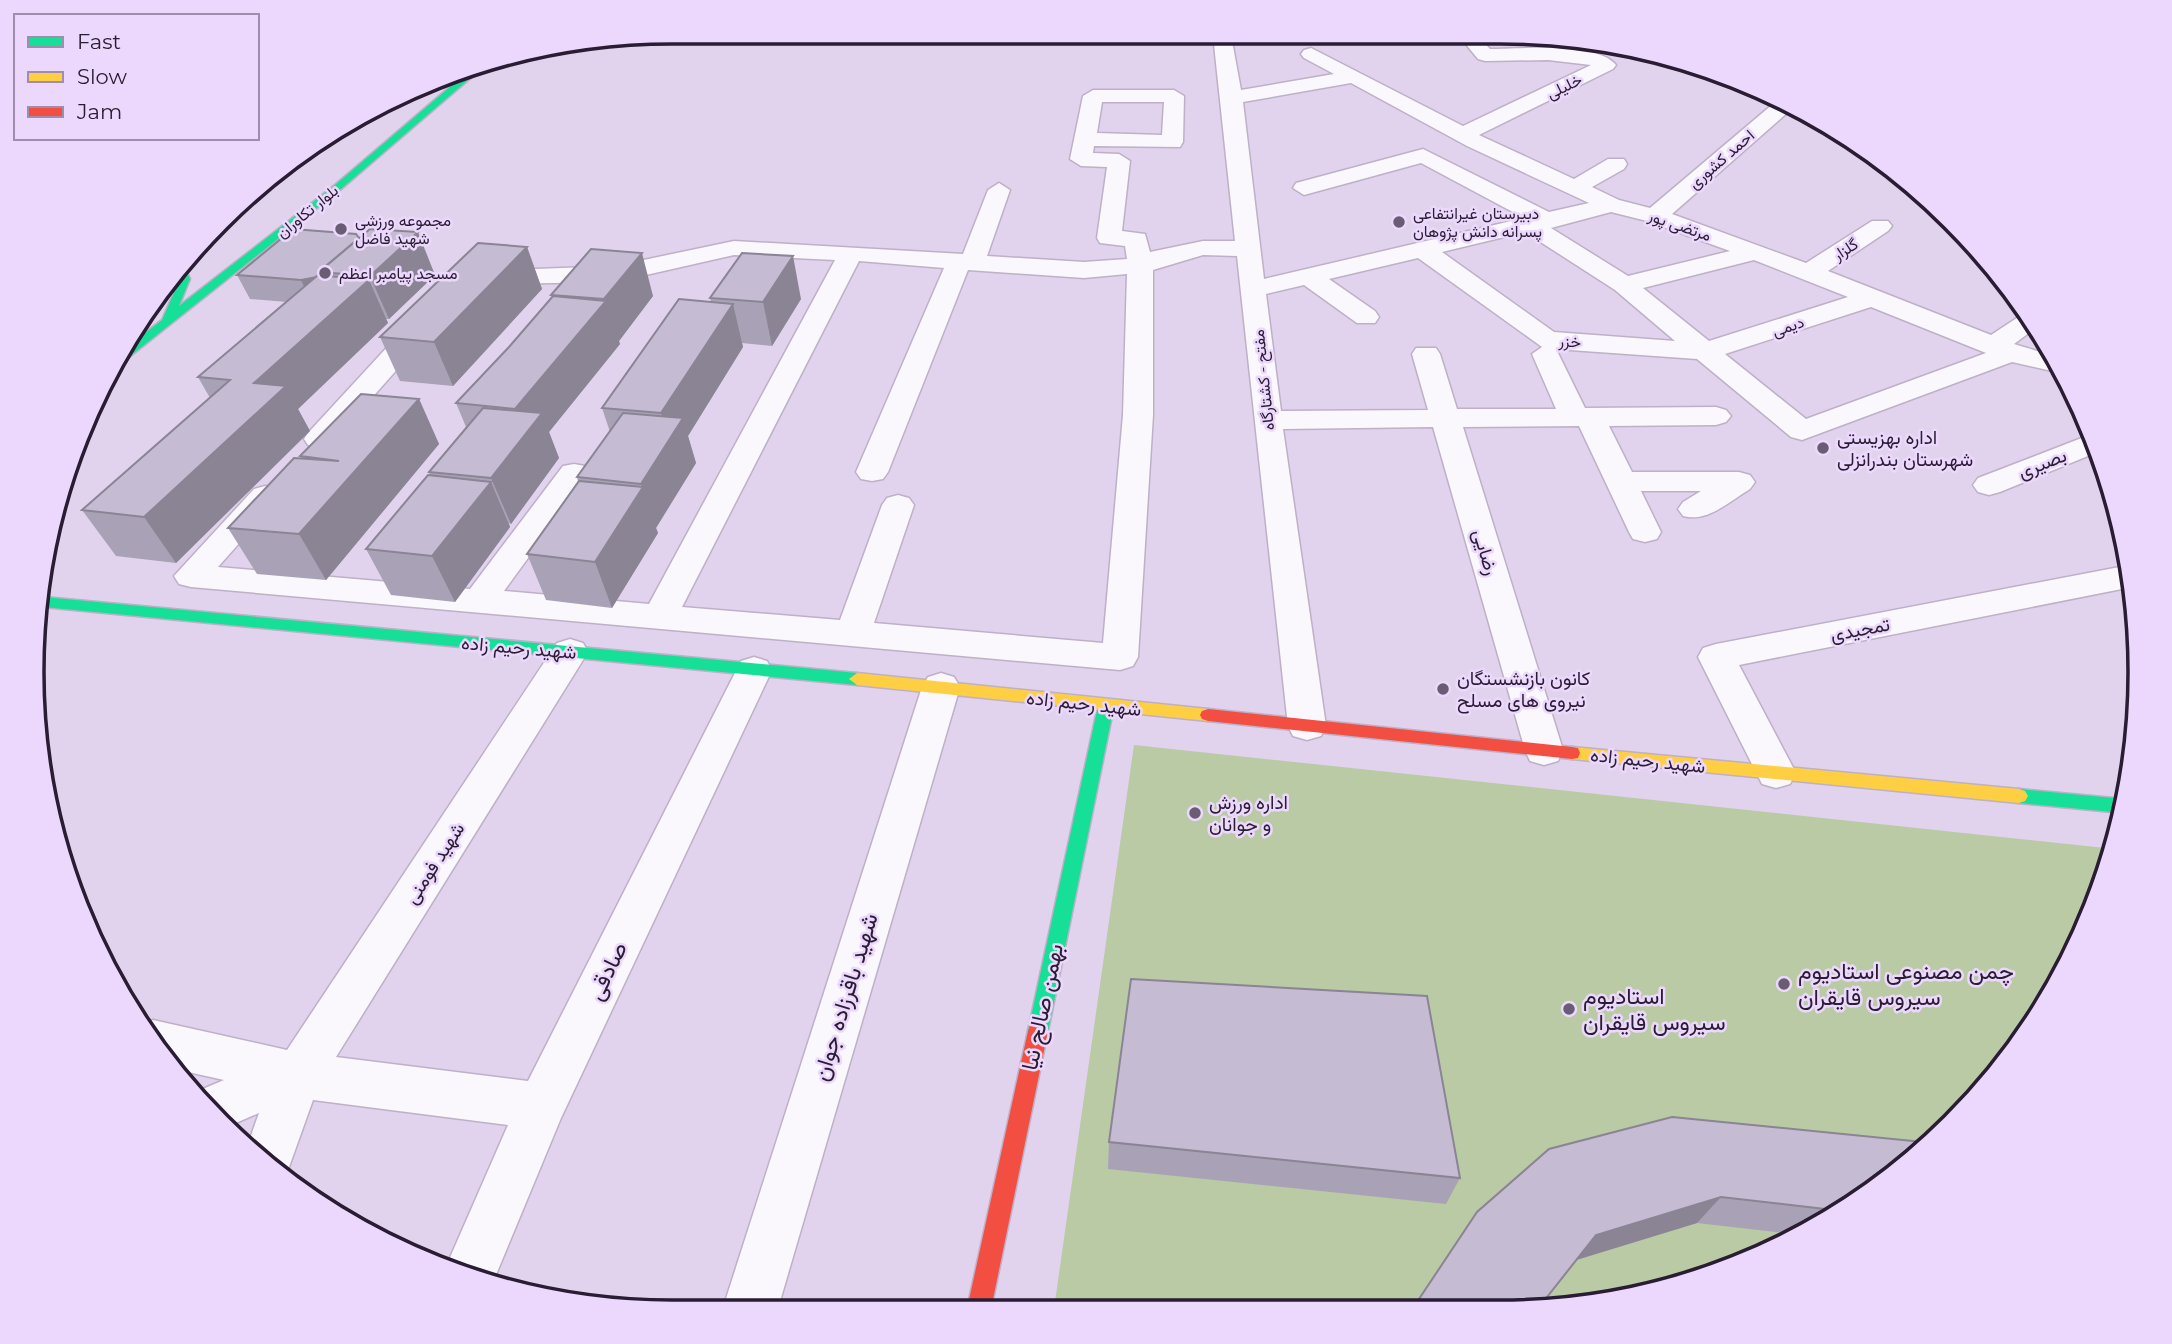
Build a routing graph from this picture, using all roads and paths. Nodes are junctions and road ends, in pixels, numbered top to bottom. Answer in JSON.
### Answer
{"nodes":[{"id":1,"x":1223,"y":44,"type":"edge"},
{"id":2,"x":1475,"y":44,"type":"edge"},
{"id":3,"x":1311,"y":54,"type":"dead end"},
{"id":4,"x":1353,"y":77,"type":"junction"},
{"id":5,"x":465,"y":79,"type":"edge"},
{"id":6,"x":1232,"y":98,"type":"junction"},
{"id":7,"x":1779,"y":109,"type":"edge"},
{"id":8,"x":1464,"y":134,"type":"junction"},
{"id":9,"x":1084,"y":139,"type":"dead end"},
{"id":10,"x":1616,"y":164,"type":"dead end"},
{"id":11,"x":338,"y":187,"type":"junction"},
{"id":12,"x":1304,"y":188,"type":"dead end"},
{"id":13,"x":1575,"y":188,"type":"junction"},
{"id":14,"x":999,"y":190,"type":"dead end"},
{"id":15,"x":269,"y":191,"type":"edge"},
{"id":16,"x":1611,"y":205,"type":"junction"},
{"id":17,"x":1655,"y":216,"type":"junction"},
{"id":18,"x":1539,"y":223,"type":"junction"},
{"id":19,"x":1880,"y":226,"type":"dead end"},
{"id":20,"x":1249,"y":249,"type":"junction"},
{"id":21,"x":1425,"y":251,"type":"junction"},
{"id":22,"x":1756,"y":251,"type":"junction"},
{"id":23,"x":850,"y":254,"type":"junction"},
{"id":24,"x":965,"y":262,"type":"junction"},
{"id":25,"x":1140,"y":266,"type":"junction"},
{"id":26,"x":1810,"y":272,"type":"junction"},
{"id":27,"x":1309,"y":276,"type":"junction"},
{"id":28,"x":184,"y":277,"type":"edge"},
{"id":29,"x":1624,"y":285,"type":"junction"},
{"id":30,"x":1253,"y":289,"type":"junction"},
{"id":31,"x":1872,"y":298,"type":"junction"},
{"id":32,"x":1366,"y":317,"type":"dead end"},
{"id":33,"x":166,"y":323,"type":"junction"},
{"id":34,"x":2024,"y":326,"type":"edge"},
{"id":35,"x":136,"y":346,"type":"edge"},
{"id":36,"x":2002,"y":350,"type":"junction"},
{"id":37,"x":1703,"y":351,"type":"junction"},
{"id":38,"x":1426,"y":354,"type":"dead end"},
{"id":39,"x":1546,"y":354,"type":"dead end"},
{"id":40,"x":2046,"y":363,"type":"edge"},
{"id":41,"x":1716,"y":416,"type":"dead end"},
{"id":42,"x":1582,"y":417,"type":"junction"},
{"id":43,"x":1447,"y":418,"type":"junction"},
{"id":44,"x":1267,"y":420,"type":"junction"},
{"id":45,"x":2085,"y":446,"type":"edge"},
{"id":46,"x":872,"y":472,"type":"dead end"},
{"id":47,"x":574,"y":473,"type":"dead end"},
{"id":48,"x":1621,"y":481,"type":"junction"},
{"id":49,"x":1989,"y":485,"type":"dead end"},
{"id":50,"x":898,"y":505,"type":"dead end"},
{"id":51,"x":1694,"y":509,"type":"dead end"},
{"id":52,"x":1645,"y":531,"type":"dead end"},
{"id":53,"x":2121,"y":578,"type":"edge"},
{"id":54,"x":480,"y":600,"type":"junction"},
{"id":55,"x":48,"y":602,"type":"edge"},
{"id":56,"x":660,"y":615,"type":"junction"},
{"id":57,"x":853,"y":632,"type":"junction"},
{"id":58,"x":570,"y":652,"type":"junction"},
{"id":59,"x":754,"y":670,"type":"junction"},
{"id":60,"x":941,"y":687,"type":"junction"},
{"id":61,"x":1106,"y":706,"type":"junction"},
{"id":62,"x":1307,"y":726,"type":"junction"},
{"id":63,"x":1544,"y":750,"type":"junction"},
{"id":64,"x":1776,"y":773,"type":"junction"},
{"id":65,"x":2114,"y":805,"type":"edge"},
{"id":66,"x":168,"y":1045,"type":"edge"},
{"id":67,"x":298,"y":1075,"type":"junction"},
{"id":68,"x":219,"y":1106,"type":"edge"},
{"id":69,"x":541,"y":1106,"type":"junction"},
{"id":70,"x":270,"y":1153,"type":"edge"},
{"id":71,"x":472,"y":1268,"type":"edge"},
{"id":72,"x":752,"y":1300,"type":"edge"},
{"id":73,"x":981,"y":1300,"type":"edge"}],
"edges":[{"from":1,"to":6,"type":"street","name":"مفتح - کشتارگاه"},
{"from":2,"to":8,"type":"street","name":"خلیلی"},
{"from":3,"to":4,"type":"street","name":"مرتضی پور"},
{"from":4,"to":6,"type":"street"},
{"from":4,"to":8,"type":"street","name":"مرتضی پور"},
{"from":5,"to":11,"type":"main road","name":"بلوار تکاوران"},
{"from":6,"to":20,"type":"street","name":"مفتح - کشتارگاه"},
{"from":7,"to":17,"type":"street","name":"احمد کشوری"},
{"from":8,"to":13,"type":"street","name":"مرتضی پور"},
{"from":9,"to":25,"type":"street"},
{"from":10,"to":13,"type":"street"},
{"from":11,"to":15,"type":"main road"},
{"from":11,"to":33,"type":"main road","name":"بلوار تکاوران"},
{"from":12,"to":18,"type":"street"},
{"from":13,"to":16,"type":"street","name":"مرتضی پور"},
{"from":14,"to":24,"type":"street"},
{"from":16,"to":17,"type":"street","name":"مرتضی پور"},
{"from":16,"to":18,"type":"street"},
{"from":17,"to":22,"type":"street","name":"مرتضی پور"},
{"from":18,"to":21,"type":"street"},
{"from":18,"to":29,"type":"street"},
{"from":19,"to":26,"type":"street","name":"گلزار"},
{"from":20,"to":25,"type":"street"},
{"from":20,"to":30,"type":"street","name":"مفتح - کشتارگاه"},
{"from":21,"to":27,"type":"street"},
{"from":21,"to":37,"type":"street","name":"خزر"},
{"from":22,"to":26,"type":"street","name":"مرتضی پور"},
{"from":22,"to":29,"type":"street"},
{"from":23,"to":24,"type":"street"},
{"from":23,"to":54,"type":"street"},
{"from":23,"to":56,"type":"street"},
{"from":24,"to":25,"type":"street"},
{"from":24,"to":46,"type":"street"},
{"from":25,"to":57,"type":"street"},
{"from":26,"to":31,"type":"street","name":"مرتضی پور"},
{"from":27,"to":30,"type":"street"},
{"from":27,"to":32,"type":"street"},
{"from":28,"to":33,"type":"main road"},
{"from":29,"to":37,"type":"street"},
{"from":30,"to":44,"type":"street","name":"مفتح - کشتارگاه"},
{"from":31,"to":36,"type":"street","name":"مرتضی پور"},
{"from":31,"to":37,"type":"street","name":"دیمی"},
{"from":33,"to":35,"type":"main road","name":"بلوار تکاوران"},
{"from":34,"to":36,"type":"street"},
{"from":36,"to":37,"type":"street"},
{"from":36,"to":40,"type":"street","name":"مرتضی پور"},
{"from":38,"to":43,"type":"street","name":"رضایی"},
{"from":39,"to":42,"type":"street"},
{"from":41,"to":42,"type":"street"},
{"from":42,"to":43,"type":"street"},
{"from":42,"to":48,"type":"street"},
{"from":43,"to":44,"type":"street"},
{"from":43,"to":63,"type":"street","name":"رضایی"},
{"from":44,"to":62,"type":"street","name":"مفتح - کشتارگاه"},
{"from":45,"to":49,"type":"street","name":"بصیری"},
{"from":47,"to":54,"type":"street"},
{"from":48,"to":51,"type":"street"},
{"from":48,"to":52,"type":"street"},
{"from":50,"to":57,"type":"street"},
{"from":53,"to":64,"type":"street","name":"تمجیدی"},
{"from":54,"to":56,"type":"street"},
{"from":55,"to":58,"type":"main road","name":"شهید رحیم زاده"},
{"from":56,"to":57,"type":"street"},
{"from":58,"to":59,"type":"main road","name":"شهید رحیم زاده"},
{"from":58,"to":67,"type":"street","name":"شهید فومنی"},
{"from":59,"to":60,"type":"main road","name":"شهید رحیم زاده"},
{"from":59,"to":69,"type":"street","name":"صادقی"},
{"from":60,"to":61,"type":"main road","name":"شهید رحیم زاده"},
{"from":60,"to":72,"type":"street","name":"شهید باقرزاده جوان"},
{"from":61,"to":62,"type":"main road","name":"شهید رحیم زاده"},
{"from":61,"to":73,"type":"main road","name":"بهمن صالح نیا"},
{"from":62,"to":63,"type":"main road","name":"شهید رحیم زاده"},
{"from":63,"to":64,"type":"main road","name":"شهید رحیم زاده"},
{"from":64,"to":65,"type":"main road","name":"شهید رحیم زاده"},
{"from":66,"to":67,"type":"street"},
{"from":67,"to":68,"type":"street"},
{"from":67,"to":69,"type":"street"},
{"from":67,"to":70,"type":"street","name":"شهید فومنی"},
{"from":69,"to":71,"type":"street","name":"صادقی"}]}
